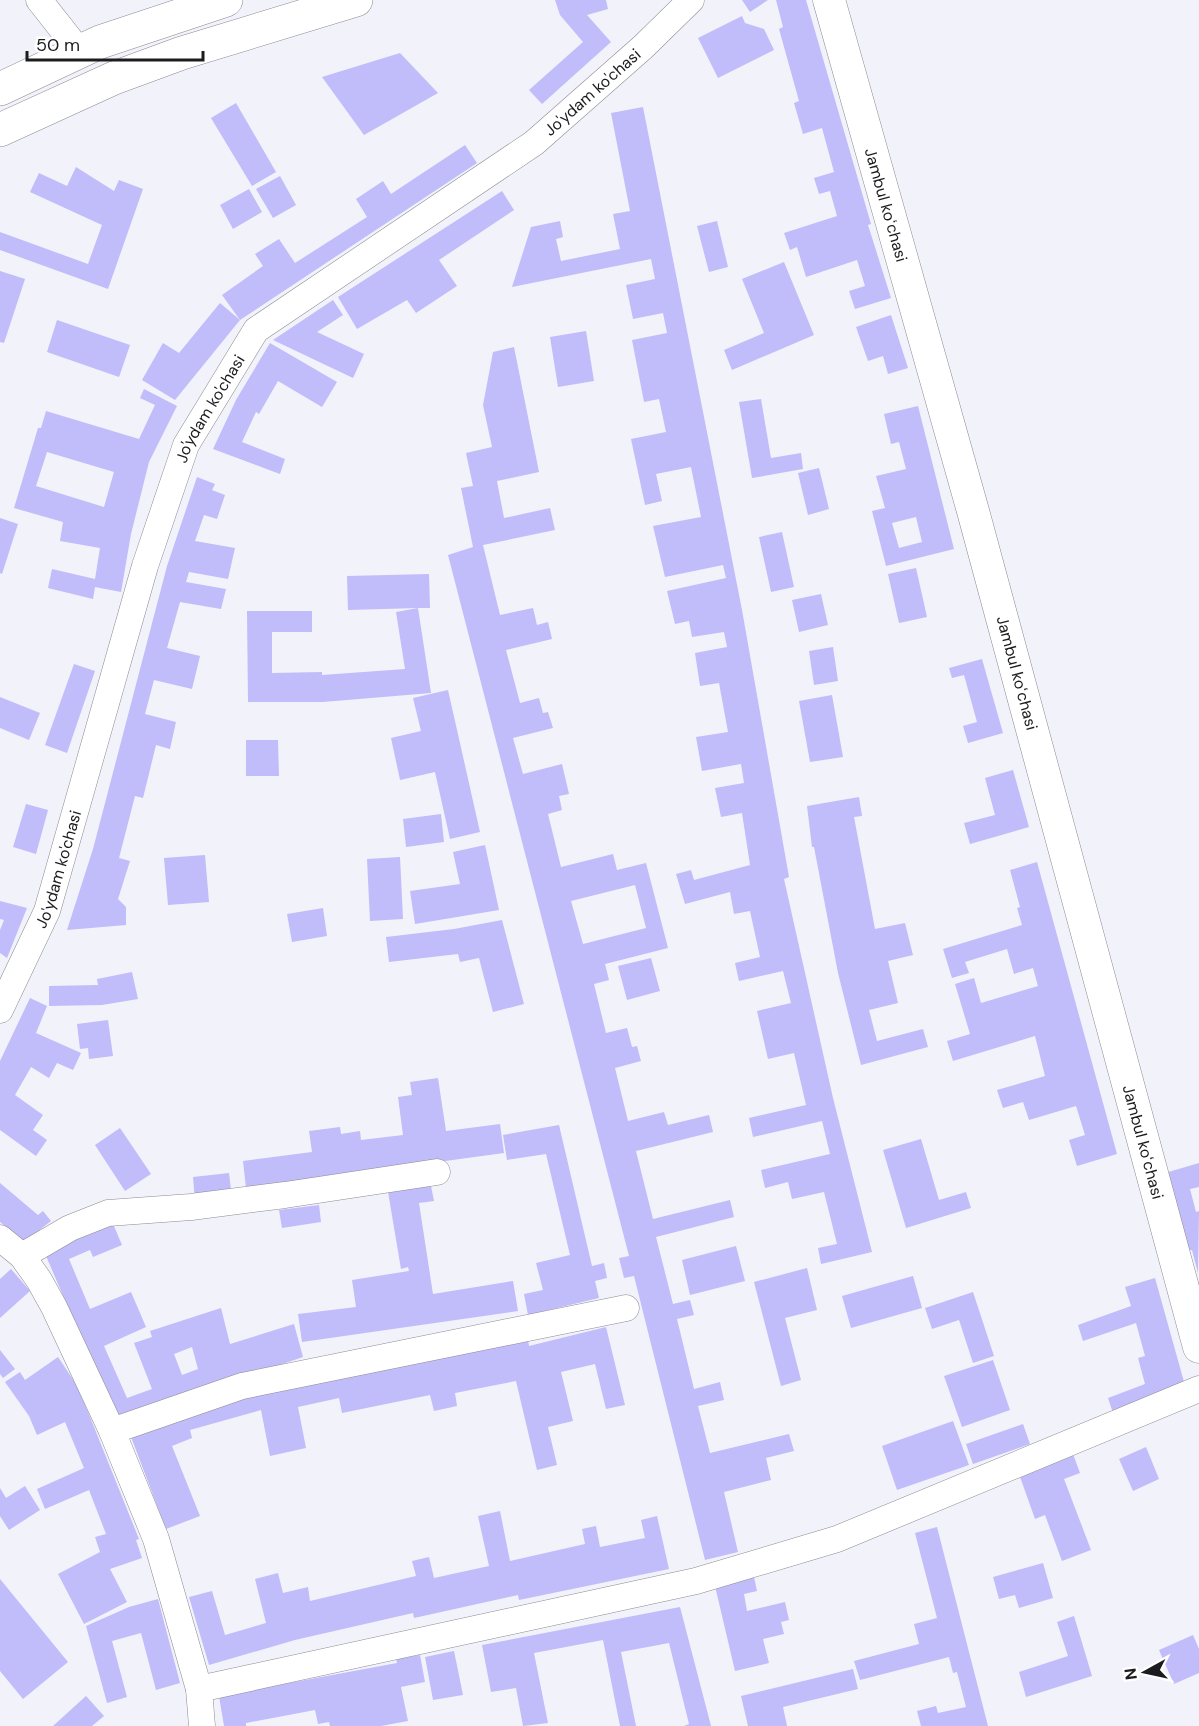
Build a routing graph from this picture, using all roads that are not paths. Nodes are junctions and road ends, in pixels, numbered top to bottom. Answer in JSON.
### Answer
{"nodes":[{"id":1,"x":39,"y":0,"type":"edge"},
{"id":2,"x":226,"y":0,"type":"edge"},
{"id":3,"x":356,"y":0,"type":"edge"},
{"id":4,"x":691,"y":0,"type":"edge"},
{"id":5,"x":829,"y":0,"type":"edge"},
{"id":6,"x":80,"y":52,"type":"junction"},
{"id":7,"x":0,"y":88,"type":"edge"},
{"id":8,"x":0,"y":130,"type":"edge"},
{"id":9,"x":0,"y":1010,"type":"edge"},
{"id":10,"x":437,"y":1172,"type":"dead end"},
{"id":11,"x":0,"y":1238,"type":"edge"},
{"id":12,"x":22,"y":1256,"type":"junction"},
{"id":13,"x":626,"y":1308,"type":"dead end"},
{"id":14,"x":1199,"y":1347,"type":"edge"},
{"id":15,"x":1199,"y":1389,"type":"edge"},
{"id":16,"x":112,"y":1431,"type":"junction"},
{"id":17,"x":199,"y":1689,"type":"junction"},
{"id":18,"x":202,"y":1726,"type":"edge"}],
"edges":[{"from":1,"to":6,"type":"street"},
{"from":2,"to":6,"type":"main road"},
{"from":3,"to":8,"type":"main road"},
{"from":4,"to":9,"type":"street","name":"Jo'ydam ko'chasi"},
{"from":5,"to":14,"type":"street","name":"Jambul koʻchasi"},
{"from":6,"to":7,"type":"main road"},
{"from":10,"to":12,"type":"street"},
{"from":11,"to":12,"type":"street"},
{"from":12,"to":16,"type":"street"},
{"from":13,"to":16,"type":"street"},
{"from":15,"to":17,"type":"street"},
{"from":16,"to":17,"type":"street"},
{"from":17,"to":18,"type":"street"}]}
